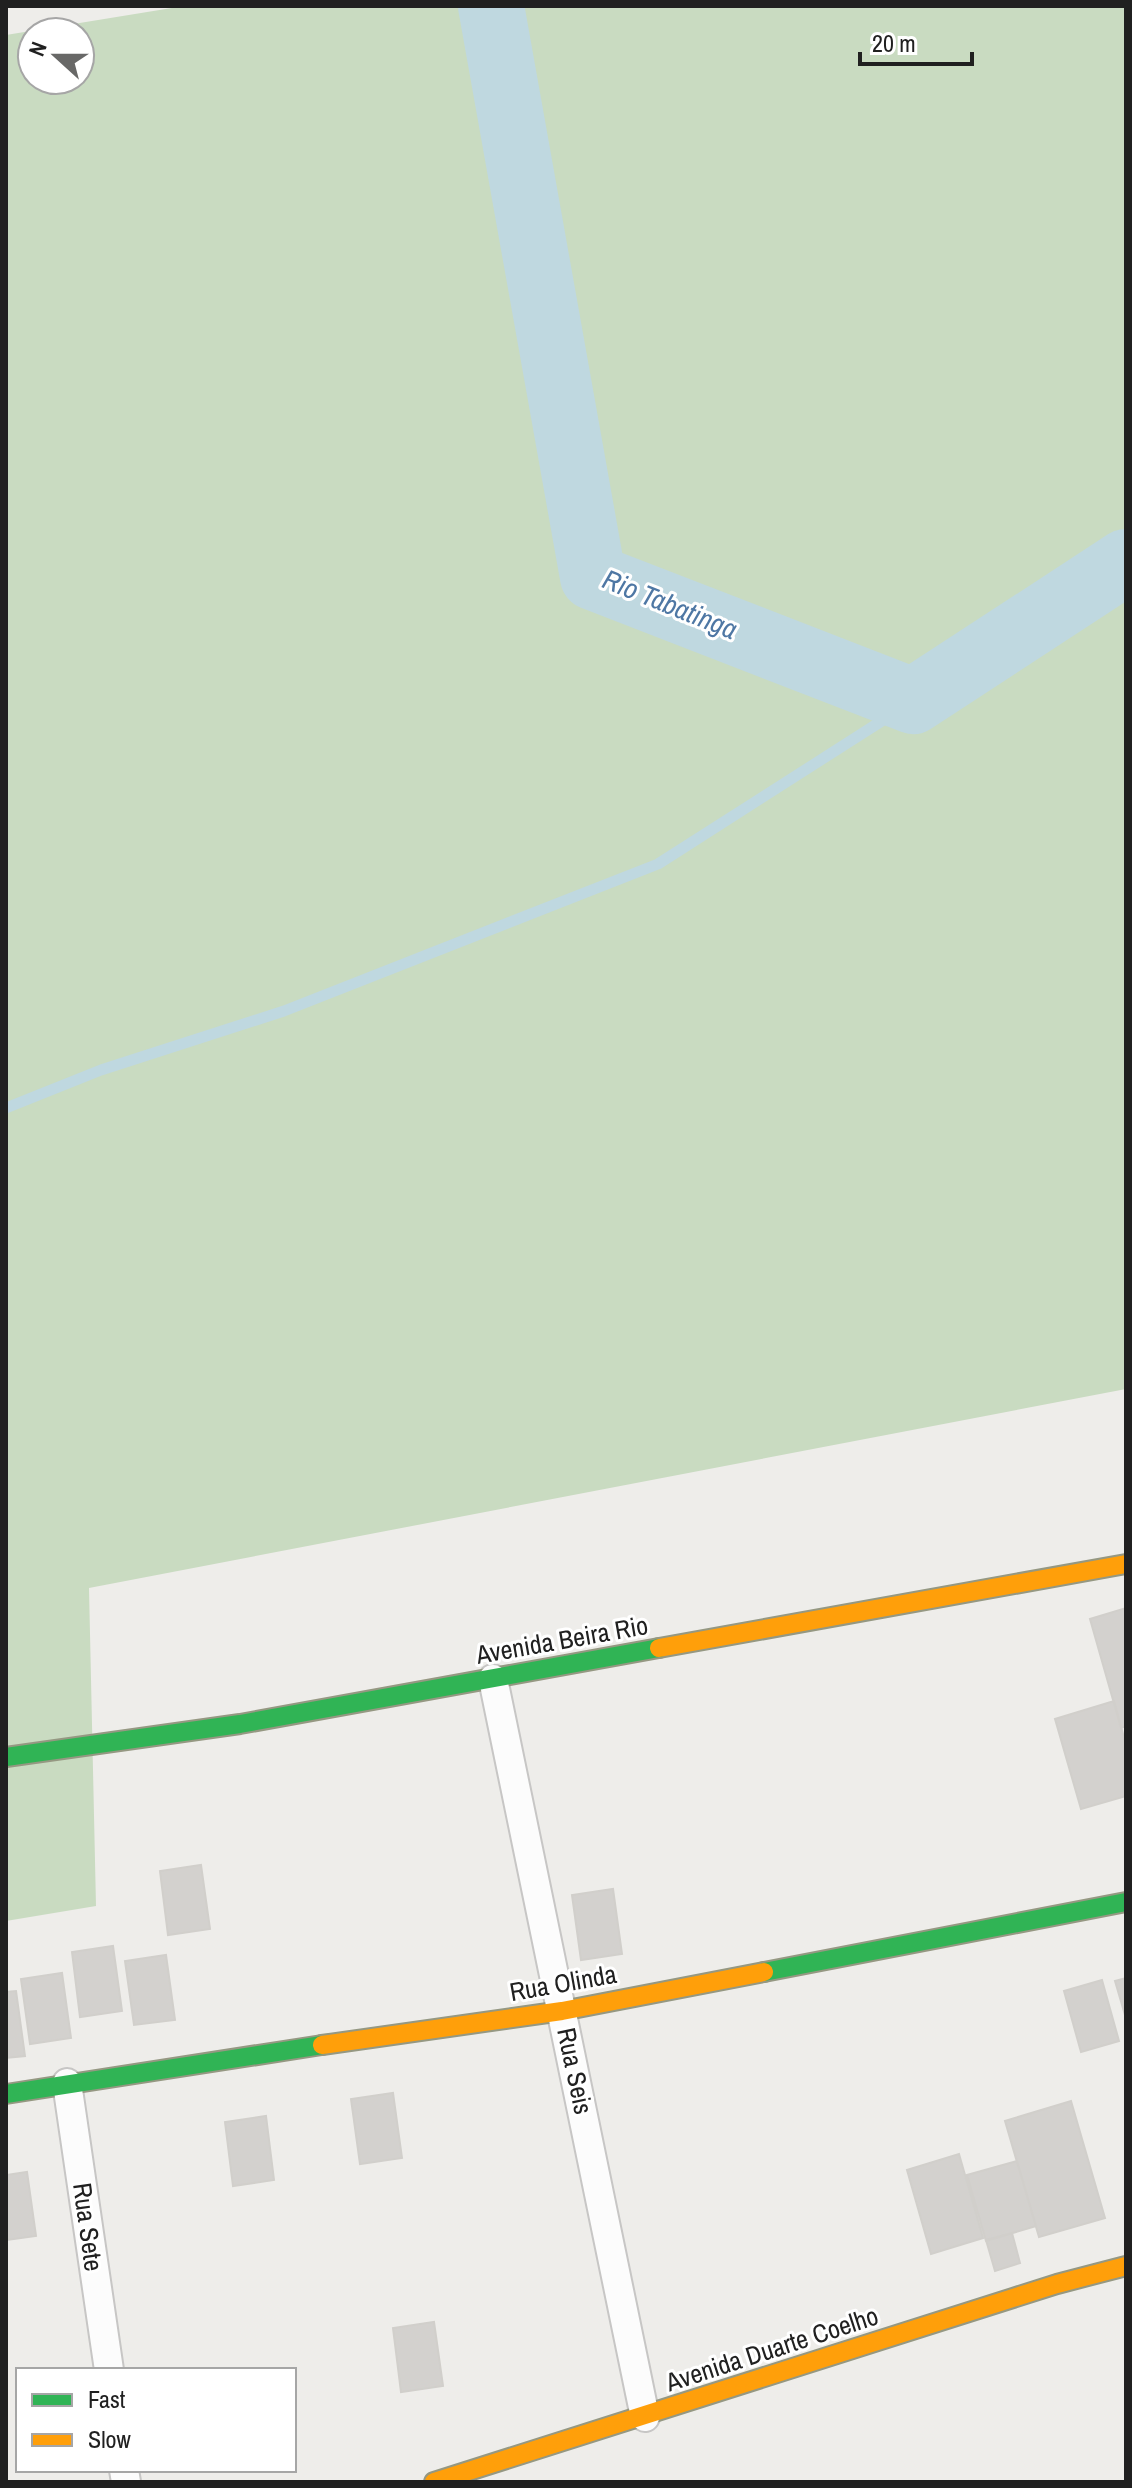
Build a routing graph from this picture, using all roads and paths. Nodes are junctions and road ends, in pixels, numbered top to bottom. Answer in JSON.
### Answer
{"nodes":[{"id":1,"x":1126,"y":1564,"type":"edge"},
{"id":2,"x":493,"y":1679,"type":"junction"},
{"id":3,"x":6,"y":1757,"type":"edge"},
{"id":4,"x":1126,"y":1902,"type":"edge"},
{"id":5,"x":562,"y":2011,"type":"junction"},
{"id":6,"x":67,"y":2083,"type":"junction"},
{"id":7,"x":6,"y":2094,"type":"edge"},
{"id":8,"x":1126,"y":2266,"type":"edge"},
{"id":9,"x":109,"y":2368,"type":"edge"},
{"id":10,"x":645,"y":2417,"type":"junction"},
{"id":11,"x":434,"y":2482,"type":"edge"}],
"edges":[{"from":1,"to":2,"type":"street","name":"Avenida Beira Rio"},
{"from":2,"to":3,"type":"street","name":"Avenida Beira Rio"},
{"from":2,"to":5,"type":"street","name":"Rua Seis"},
{"from":4,"to":5,"type":"street","name":"Rua Olinda"},
{"from":5,"to":6,"type":"street","name":"Rua Olinda"},
{"from":5,"to":10,"type":"street","name":"Rua Seis"},
{"from":6,"to":7,"type":"street","name":"Rua Olinda"},
{"from":6,"to":9,"type":"street","name":"Rua Sete"},
{"from":8,"to":10,"type":"street","name":"Avenida Duarte Coelho"},
{"from":10,"to":11,"type":"street","name":"Avenida Duarte Coelho"}]}
